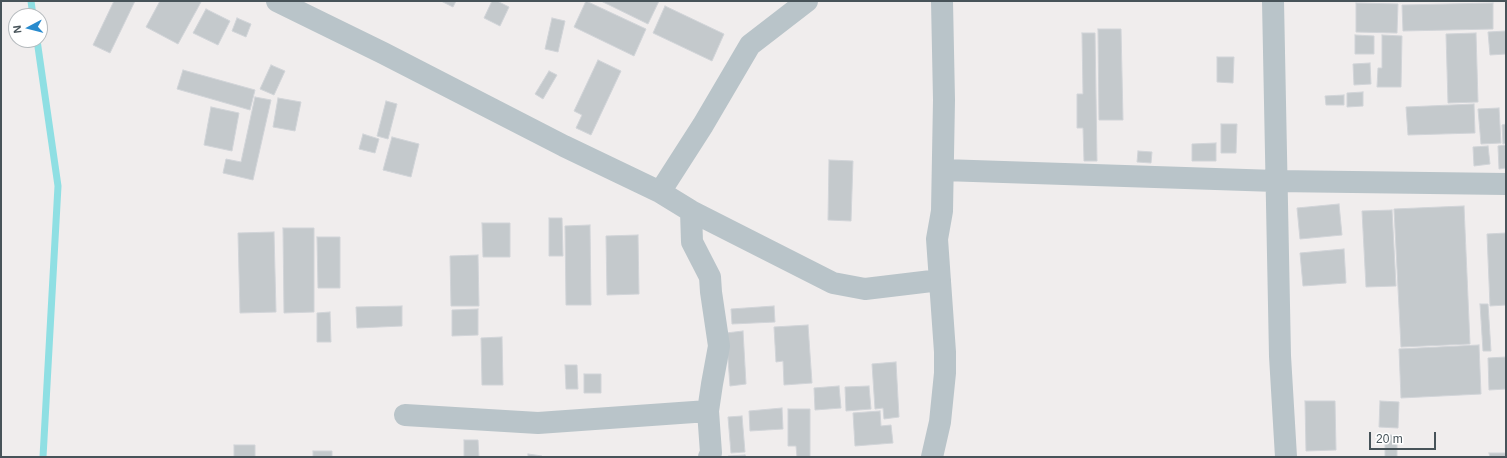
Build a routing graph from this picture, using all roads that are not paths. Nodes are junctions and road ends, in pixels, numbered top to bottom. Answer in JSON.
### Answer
{"nodes":[{"id":1,"x":277,"y":1,"type":"edge"},
{"id":2,"x":807,"y":1,"type":"edge"},
{"id":3,"x":942,"y":1,"type":"edge"},
{"id":4,"x":1273,"y":1,"type":"edge"},
{"id":5,"x":943,"y":170,"type":"junction"},
{"id":6,"x":1276,"y":182,"type":"junction"},
{"id":7,"x":1506,"y":184,"type":"edge"},
{"id":8,"x":660,"y":192,"type":"junction"},
{"id":9,"x":691,"y":211,"type":"junction"},
{"id":10,"x":940,"y":280,"type":"junction"},
{"id":11,"x":708,"y":411,"type":"junction"},
{"id":12,"x":405,"y":415,"type":"dead end"},
{"id":13,"x":709,"y":457,"type":"edge"},
{"id":14,"x":932,"y":457,"type":"edge"},
{"id":15,"x":1286,"y":457,"type":"edge"}],
"edges":[{"from":1,"to":8,"type":"street"},
{"from":2,"to":8,"type":"street"},
{"from":3,"to":5,"type":"street"},
{"from":4,"to":6,"type":"street"},
{"from":5,"to":6,"type":"street"},
{"from":5,"to":10,"type":"street"},
{"from":6,"to":7,"type":"street"},
{"from":6,"to":15,"type":"street"},
{"from":8,"to":9,"type":"street"},
{"from":9,"to":10,"type":"street"},
{"from":9,"to":11,"type":"street"},
{"from":10,"to":14,"type":"street"},
{"from":11,"to":12,"type":"street"},
{"from":11,"to":13,"type":"street"}]}
